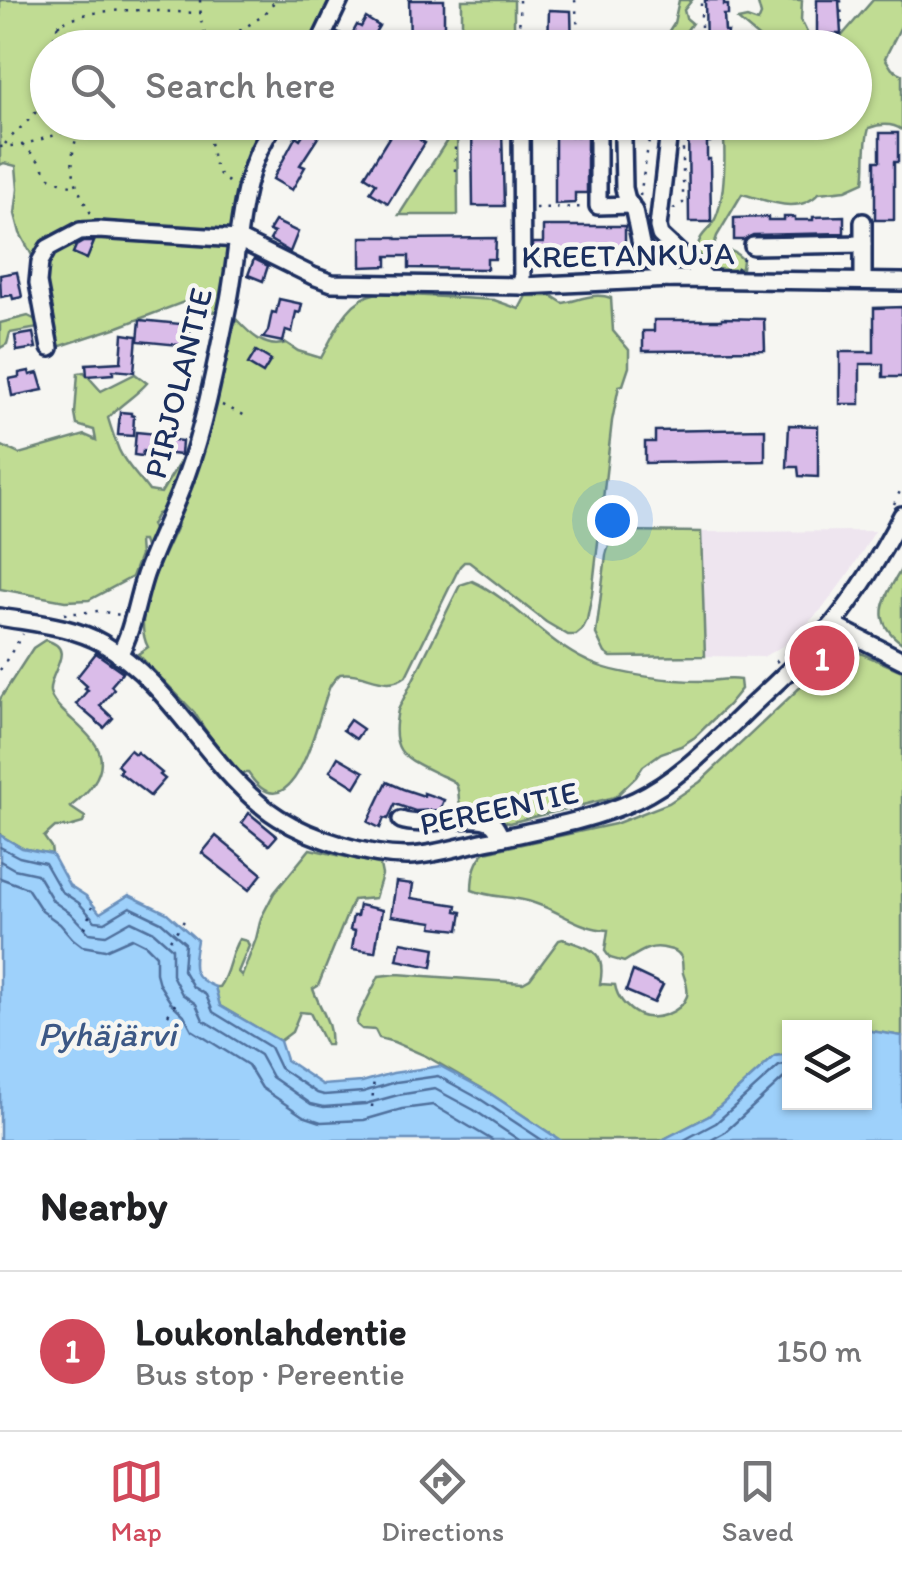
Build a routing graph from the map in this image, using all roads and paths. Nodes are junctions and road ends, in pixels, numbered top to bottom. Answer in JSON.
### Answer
{"nodes":[{"id":1,"x":200,"y":0,"type":"edge"},
{"id":2,"x":276,"y":0,"type":"edge"},
{"id":3,"x":340,"y":0,"type":"edge"},
{"id":4,"x":518,"y":0,"type":"edge"},
{"id":5,"x":575,"y":0,"type":"edge"},
{"id":6,"x":701,"y":0,"type":"edge"},
{"id":7,"x":841,"y":0,"type":"edge"},
{"id":8,"x":200,"y":13,"type":"junction"},
{"id":9,"x":58,"y":24,"type":"junction"},
{"id":10,"x":519,"y":28,"type":"joint"},
{"id":11,"x":56,"y":30,"type":"edge"},
{"id":12,"x":64,"y":30,"type":"edge"},
{"id":13,"x":205,"y":30,"type":"edge"},
{"id":14,"x":240,"y":30,"type":"edge"},
{"id":15,"x":326,"y":30,"type":"edge"},
{"id":16,"x":514,"y":30,"type":"edge"},
{"id":17,"x":579,"y":30,"type":"edge"},
{"id":18,"x":701,"y":30,"type":"edge"},
{"id":19,"x":842,"y":30,"type":"edge"},
{"id":20,"x":30,"y":120,"type":"edge"},
{"id":21,"x":39,"y":140,"type":"edge"},
{"id":22,"x":74,"y":140,"type":"edge"},
{"id":23,"x":211,"y":140,"type":"edge"},
{"id":24,"x":264,"y":140,"type":"edge"},
{"id":25,"x":455,"y":140,"type":"edge"},
{"id":26,"x":521,"y":140,"type":"edge"},
{"id":27,"x":598,"y":140,"type":"edge"},
{"id":28,"x":623,"y":140,"type":"dead end"},
{"id":29,"x":650,"y":140,"type":"edge"},
{"id":30,"x":673,"y":140,"type":"edge"},
{"id":31,"x":678,"y":140,"type":"edge"},
{"id":32,"x":22,"y":145,"type":"junction"},
{"id":33,"x":2,"y":146,"type":"edge"},
{"id":34,"x":454,"y":171,"type":"dead end"},
{"id":35,"x":77,"y":186,"type":"junction"},
{"id":36,"x":246,"y":188,"type":"junction"},
{"id":37,"x":598,"y":206,"type":"junction"},
{"id":38,"x":521,"y":208,"type":"junction"},
{"id":39,"x":632,"y":208,"type":"junction"},
{"id":40,"x":659,"y":217,"type":"junction"},
{"id":41,"x":863,"y":222,"type":"dead end"},
{"id":42,"x":98,"y":230,"type":"junction"},
{"id":43,"x":238,"y":239,"type":"junction"},
{"id":44,"x":863,"y":244,"type":"junction"},
{"id":45,"x":744,"y":256,"type":"dead end"},
{"id":46,"x":670,"y":279,"type":"junction"},
{"id":47,"x":708,"y":279,"type":"junction"},
{"id":48,"x":863,"y":282,"type":"junction"},
{"id":49,"x":902,"y":282,"type":"edge"},
{"id":50,"x":522,"y":286,"type":"junction"},
{"id":51,"x":50,"y":348,"type":"dead end"},
{"id":52,"x":206,"y":399,"type":"junction"},
{"id":53,"x":246,"y":416,"type":"dead end"},
{"id":54,"x":902,"y":516,"type":"edge"},
{"id":55,"x":52,"y":613,"type":"dead end"},
{"id":56,"x":0,"y":616,"type":"edge"},
{"id":57,"x":27,"y":622,"type":"junction"},
{"id":58,"x":132,"y":625,"type":"junction"},
{"id":59,"x":833,"y":625,"type":"junction"},
{"id":60,"x":798,"y":641,"type":"dead end"},
{"id":61,"x":119,"y":654,"type":"junction"},
{"id":62,"x":902,"y":660,"type":"edge"},
{"id":63,"x":776,"y":662,"type":"dead end"},
{"id":64,"x":0,"y":670,"type":"edge"},
{"id":65,"x":401,"y":820,"type":"dead end"},
{"id":66,"x":501,"y":837,"type":"junction"},
{"id":67,"x":92,"y":907,"type":"dead end"},
{"id":68,"x":184,"y":922,"type":"dead end"},
{"id":69,"x":85,"y":928,"type":"dead end"},
{"id":70,"x":170,"y":940,"type":"dead end"},
{"id":71,"x":176,"y":1003,"type":"dead end"},
{"id":72,"x":168,"y":1015,"type":"dead end"},
{"id":73,"x":374,"y":1076,"type":"dead end"},
{"id":74,"x":372,"y":1106,"type":"dead end"}],
"edges":[{"from":1,"to":8,"type":"path"},
{"from":2,"to":14,"type":"path"},
{"from":3,"to":15,"type":"street"},
{"from":4,"to":10,"type":"path"},
{"from":5,"to":17,"type":"path"},
{"from":6,"to":18,"type":"path"},
{"from":7,"to":19,"type":"path"},
{"from":8,"to":9,"type":"path"},
{"from":8,"to":13,"type":"path"},
{"from":9,"to":11,"type":"path"},
{"from":9,"to":12,"type":"path"},
{"from":10,"to":16,"type":"path"},
{"from":20,"to":33,"type":"path"},
{"from":21,"to":32,"type":"path"},
{"from":22,"to":35,"type":"path"},
{"from":23,"to":36,"type":"path"},
{"from":24,"to":36,"type":"street","name":"PIRJOLANTIE"},
{"from":25,"to":34,"type":"path"},
{"from":26,"to":38,"type":"street"},
{"from":27,"to":37,"type":"street"},
{"from":28,"to":39,"type":"street"},
{"from":29,"to":39,"type":"path"},
{"from":30,"to":40,"type":"street"},
{"from":31,"to":40,"type":"path"},
{"from":32,"to":33,"type":"path"},
{"from":32,"to":35,"type":"path"},
{"from":35,"to":42,"type":"path"},
{"from":36,"to":43,"type":"street","name":"PIRJOLANTIE"},
{"from":37,"to":38,"type":"path"},
{"from":37,"to":39,"type":"street"},
{"from":38,"to":50,"type":"street"},
{"from":39,"to":46,"type":"street"},
{"from":40,"to":47,"type":"street"},
{"from":41,"to":44,"type":"street"},
{"from":42,"to":43,"type":"street"},
{"from":42,"to":51,"type":"street"},
{"from":43,"to":50,"type":"street","name":"KREETANKUJA"},
{"from":43,"to":52,"type":"street","name":"PIRJOLANTIE"},
{"from":44,"to":45,"type":"street"},
{"from":44,"to":48,"type":"street"},
{"from":46,"to":47,"type":"street","name":"KREETANKUJA"},
{"from":46,"to":50,"type":"street","name":"KREETANKUJA"},
{"from":47,"to":48,"type":"street","name":"KREETANKUJA"},
{"from":48,"to":49,"type":"street","name":"KREETANKUJA"},
{"from":52,"to":53,"type":"path"},
{"from":52,"to":58,"type":"street","name":"PIRJOLANTIE"},
{"from":54,"to":59,"type":"street","name":"PEREENTIE"},
{"from":55,"to":58,"type":"path"},
{"from":56,"to":57,"type":"street","name":"PEREENTIE"},
{"from":57,"to":61,"type":"street","name":"PEREENTIE"},
{"from":57,"to":64,"type":"path"},
{"from":58,"to":61,"type":"street","name":"PIRJOLANTIE"},
{"from":59,"to":62,"type":"street"},
{"from":59,"to":66,"type":"street","name":"PEREENTIE"},
{"from":60,"to":63,"type":"path"},
{"from":61,"to":66,"type":"street","name":"PEREENTIE"},
{"from":65,"to":66,"type":"street"},
{"from":67,"to":69,"type":"path"},
{"from":68,"to":70,"type":"path"},
{"from":71,"to":72,"type":"path"},
{"from":73,"to":74,"type":"path"}]}
